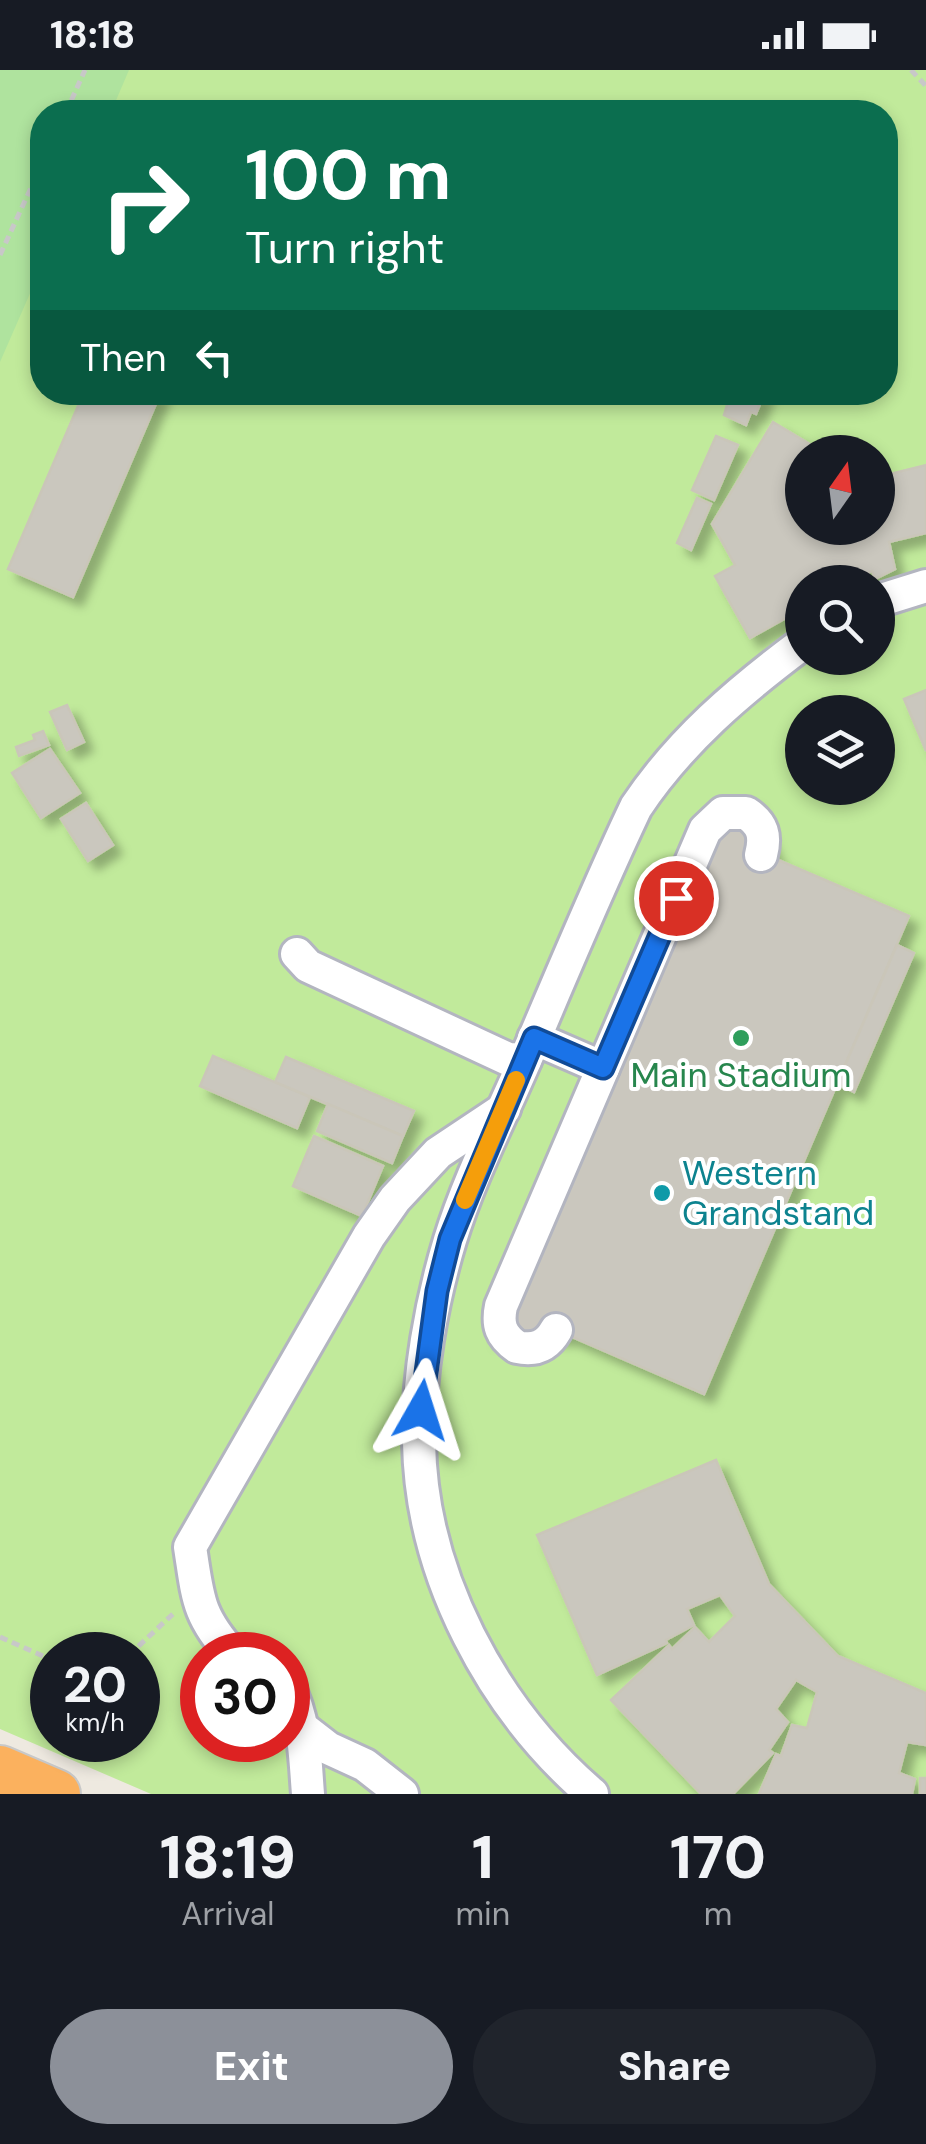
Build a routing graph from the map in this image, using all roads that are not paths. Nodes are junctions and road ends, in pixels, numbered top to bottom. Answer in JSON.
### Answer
{"nodes":[{"id":1,"x":926,"y":586,"type":"edge"},
{"id":2,"x":895,"y":596,"type":"edge"},
{"id":3,"x":785,"y":657,"type":"edge"},
{"id":4,"x":760,"y":855,"type":"dead end"},
{"id":5,"x":530,"y":1049,"type":"junction"},
{"id":6,"x":603,"y":1068,"type":"junction"},
{"id":7,"x":504,"y":1109,"type":"junction"},
{"id":8,"x":556,"y":1330,"type":"dead end"},
{"id":9,"x":190,"y":1547,"type":"junction"},
{"id":10,"x":213,"y":1632,"type":"edge"},
{"id":11,"x":238,"y":1632,"type":"edge"},
{"id":12,"x":310,"y":1739,"type":"edge"},
{"id":13,"x":290,"y":1762,"type":"edge"},
{"id":14,"x":300,"y":1762,"type":"edge"},
{"id":15,"x":0,"y":1770,"type":"edge"},
{"id":16,"x":56,"y":1794,"type":"edge"},
{"id":17,"x":290,"y":1794,"type":"edge"},
{"id":18,"x":308,"y":1794,"type":"edge"},
{"id":19,"x":402,"y":1794,"type":"edge"},
{"id":20,"x":592,"y":1794,"type":"edge"}],
"edges":[{"from":1,"to":2,"type":"street"},
{"from":3,"to":5,"type":"street"},
{"from":4,"to":6,"type":"street"},
{"from":5,"to":5,"type":"street"},
{"from":5,"to":6,"type":"street"},
{"from":5,"to":7,"type":"street"},
{"from":6,"to":8,"type":"street"},
{"from":7,"to":9,"type":"street"},
{"from":7,"to":20,"type":"street"},
{"from":9,"to":10,"type":"street"},
{"from":9,"to":11,"type":"street"},
{"from":12,"to":19,"type":"street"},
{"from":13,"to":17,"type":"street"},
{"from":14,"to":18,"type":"street"},
{"from":15,"to":16,"type":"highway"}]}
